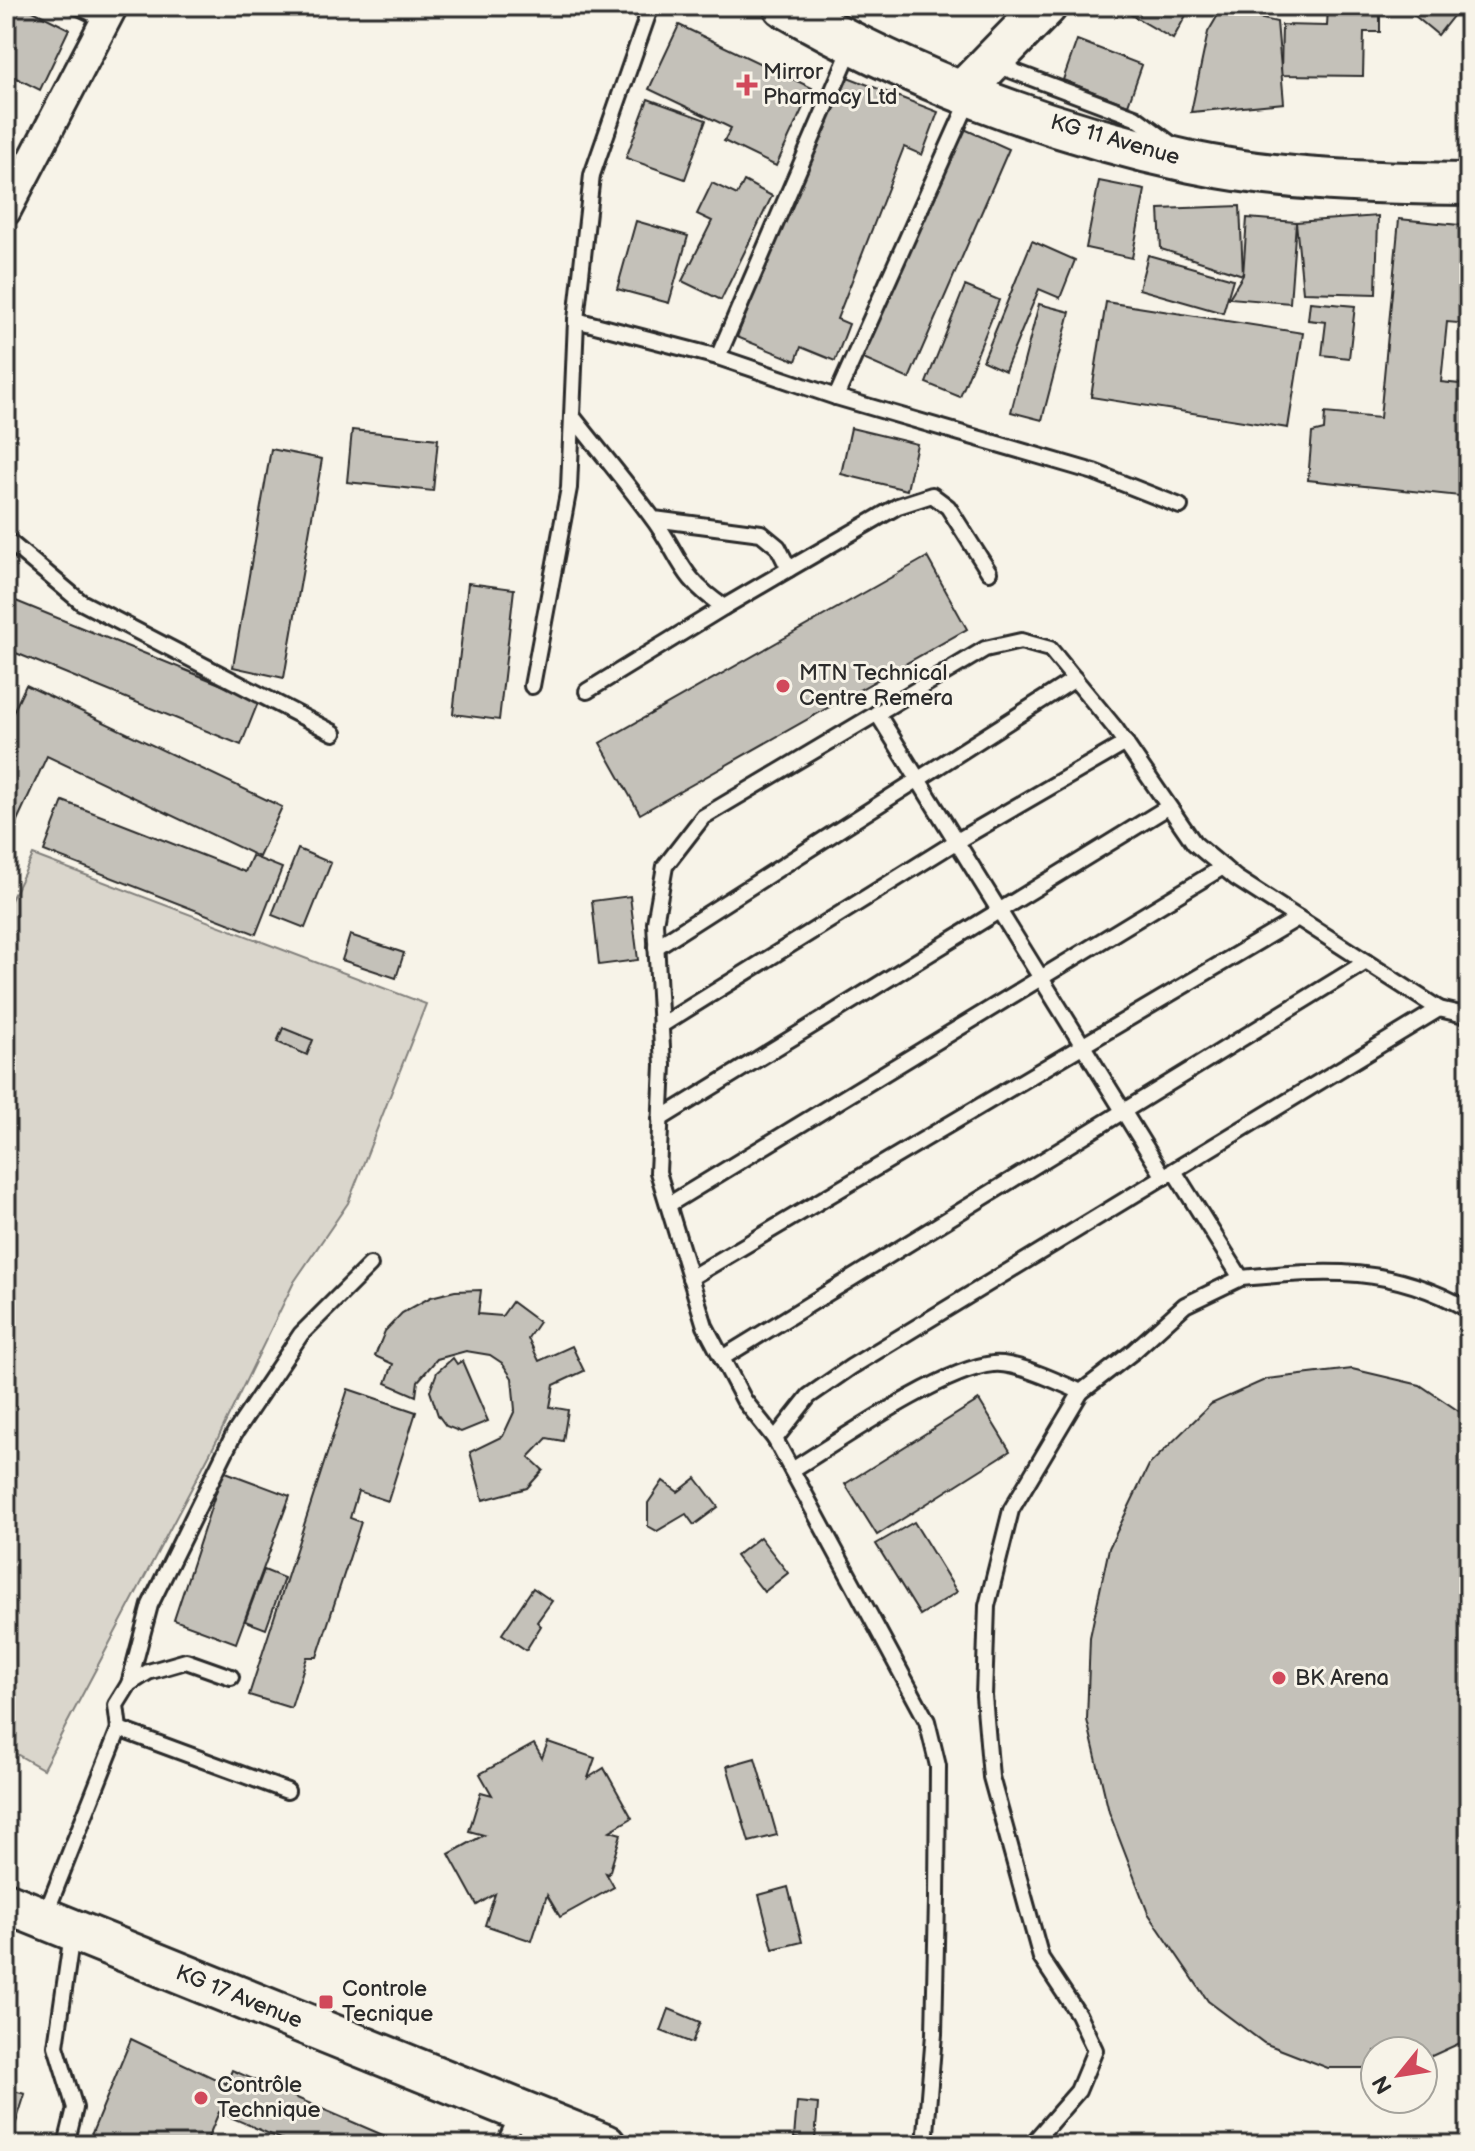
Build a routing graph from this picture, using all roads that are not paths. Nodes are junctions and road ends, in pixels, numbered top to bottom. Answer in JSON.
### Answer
{"nodes":[{"id":1,"x":77,"y":6,"type":"edge"},
{"id":2,"x":651,"y":6,"type":"edge"},
{"id":3,"x":784,"y":6,"type":"edge"},
{"id":4,"x":1046,"y":6,"type":"edge"},
{"id":5,"x":109,"y":13,"type":"edge"},
{"id":6,"x":852,"y":46,"type":"junction"},
{"id":7,"x":975,"y":82,"type":"junction"},
{"id":8,"x":1469,"y":184,"type":"edge"},
{"id":9,"x":6,"y":211,"type":"edge"},
{"id":10,"x":576,"y":320,"type":"junction"},
{"id":11,"x":718,"y":357,"type":"junction"},
{"id":12,"x":836,"y":397,"type":"junction"},
{"id":13,"x":573,"y":417,"type":"junction"},
{"id":14,"x":1180,"y":506,"type":"dead end"},
{"id":15,"x":654,"y":519,"type":"junction"},
{"id":16,"x":6,"y":539,"type":"edge"},
{"id":17,"x":789,"y":569,"type":"junction"},
{"id":18,"x":989,"y":572,"type":"dead end"},
{"id":19,"x":724,"y":607,"type":"junction"},
{"id":20,"x":1075,"y":679,"type":"junction"},
{"id":21,"x":532,"y":686,"type":"dead end"},
{"id":22,"x":587,"y":691,"type":"dead end"},
{"id":23,"x":877,"y":713,"type":"junction"},
{"id":24,"x":334,"y":733,"type":"dead end"},
{"id":25,"x":1126,"y":743,"type":"junction"},
{"id":26,"x":919,"y":780,"type":"junction"},
{"id":27,"x":1168,"y":807,"type":"junction"},
{"id":28,"x":957,"y":841,"type":"junction"},
{"id":29,"x":1223,"y":867,"type":"junction"},
{"id":30,"x":998,"y":908,"type":"junction"},
{"id":31,"x":1298,"y":918,"type":"junction"},
{"id":32,"x":656,"y":947,"type":"junction"},
{"id":33,"x":1366,"y":962,"type":"junction"},
{"id":34,"x":1040,"y":977,"type":"junction"},
{"id":35,"x":1439,"y":1009,"type":"junction"},
{"id":36,"x":1469,"y":1016,"type":"edge"},
{"id":37,"x":660,"y":1026,"type":"junction"},
{"id":38,"x":1083,"y":1046,"type":"junction"},
{"id":39,"x":1124,"y":1112,"type":"junction"},
{"id":40,"x":660,"y":1119,"type":"junction"},
{"id":41,"x":1169,"y":1174,"type":"junction"},
{"id":42,"x":668,"y":1205,"type":"junction"},
{"id":43,"x":370,"y":1265,"type":"dead end"},
{"id":44,"x":690,"y":1278,"type":"junction"},
{"id":45,"x":1241,"y":1278,"type":"junction"},
{"id":46,"x":1469,"y":1310,"type":"edge"},
{"id":47,"x":722,"y":1358,"type":"junction"},
{"id":48,"x":1081,"y":1392,"type":"junction"},
{"id":49,"x":775,"y":1439,"type":"junction"},
{"id":50,"x":792,"y":1470,"type":"junction"},
{"id":51,"x":231,"y":1677,"type":"dead end"},
{"id":52,"x":129,"y":1684,"type":"junction"},
{"id":53,"x":119,"y":1729,"type":"junction"},
{"id":54,"x":287,"y":1791,"type":"dead end"},
{"id":55,"x":6,"y":1903,"type":"edge"},
{"id":56,"x":58,"y":1924,"type":"junction"},
{"id":57,"x":512,"y":2128,"type":"edge"},
{"id":58,"x":66,"y":2145,"type":"edge"},
{"id":59,"x":605,"y":2145,"type":"edge"},
{"id":60,"x":925,"y":2145,"type":"edge"},
{"id":61,"x":1031,"y":2145,"type":"edge"}],
"edges":[{"from":1,"to":5,"type":"lane"},
{"from":2,"to":10,"type":"lane"},
{"from":3,"to":6,"type":"main road","name":"KG 11 Avenue"},
{"from":4,"to":7,"type":"main road"},
{"from":5,"to":9,"type":"street"},
{"from":6,"to":7,"type":"main road","name":"KG 11 Avenue"},
{"from":6,"to":11,"type":"lane"},
{"from":7,"to":8,"type":"main road","name":"KG 11 Avenue"},
{"from":7,"to":12,"type":"lane"},
{"from":10,"to":11,"type":"lane"},
{"from":10,"to":13,"type":"lane"},
{"from":11,"to":12,"type":"lane"},
{"from":12,"to":14,"type":"lane"},
{"from":13,"to":15,"type":"lane"},
{"from":13,"to":21,"type":"lane"},
{"from":15,"to":17,"type":"lane"},
{"from":15,"to":19,"type":"lane"},
{"from":16,"to":24,"type":"lane"},
{"from":17,"to":18,"type":"lane"},
{"from":17,"to":19,"type":"lane"},
{"from":19,"to":22,"type":"lane"},
{"from":20,"to":23,"type":"lane"},
{"from":20,"to":25,"type":"lane"},
{"from":20,"to":26,"type":"lane"},
{"from":23,"to":26,"type":"lane"},
{"from":23,"to":32,"type":"lane"},
{"from":25,"to":27,"type":"lane"},
{"from":25,"to":28,"type":"lane"},
{"from":26,"to":28,"type":"lane"},
{"from":26,"to":32,"type":"lane"},
{"from":27,"to":29,"type":"lane"},
{"from":27,"to":30,"type":"lane"},
{"from":28,"to":30,"type":"lane"},
{"from":28,"to":37,"type":"lane"},
{"from":29,"to":31,"type":"lane"},
{"from":29,"to":34,"type":"lane"},
{"from":30,"to":34,"type":"lane"},
{"from":30,"to":40,"type":"lane"},
{"from":31,"to":33,"type":"lane"},
{"from":31,"to":38,"type":"lane"},
{"from":32,"to":37,"type":"lane"},
{"from":33,"to":35,"type":"lane"},
{"from":33,"to":39,"type":"lane"},
{"from":34,"to":38,"type":"lane"},
{"from":34,"to":42,"type":"lane"},
{"from":35,"to":36,"type":"lane"},
{"from":35,"to":41,"type":"lane"},
{"from":37,"to":40,"type":"lane"},
{"from":38,"to":39,"type":"lane"},
{"from":38,"to":44,"type":"lane"},
{"from":39,"to":41,"type":"lane"},
{"from":39,"to":47,"type":"lane"},
{"from":40,"to":42,"type":"lane"},
{"from":41,"to":45,"type":"lane"},
{"from":41,"to":49,"type":"lane"},
{"from":42,"to":44,"type":"lane"},
{"from":43,"to":52,"type":"lane"},
{"from":44,"to":47,"type":"lane"},
{"from":45,"to":46,"type":"lane"},
{"from":45,"to":48,"type":"lane"},
{"from":47,"to":49,"type":"lane"},
{"from":48,"to":50,"type":"lane"},
{"from":48,"to":61,"type":"lane"},
{"from":49,"to":50,"type":"lane"},
{"from":50,"to":60,"type":"lane"},
{"from":51,"to":52,"type":"lane"},
{"from":52,"to":53,"type":"lane"},
{"from":53,"to":54,"type":"lane"},
{"from":53,"to":56,"type":"lane"},
{"from":55,"to":56,"type":"main road","name":"KG 17 Avenue"},
{"from":56,"to":57,"type":"main road","name":"KG 17 Avenue"},
{"from":56,"to":58,"type":"lane"},
{"from":57,"to":59,"type":"main road","name":"KG 17 Avenue"}]}
